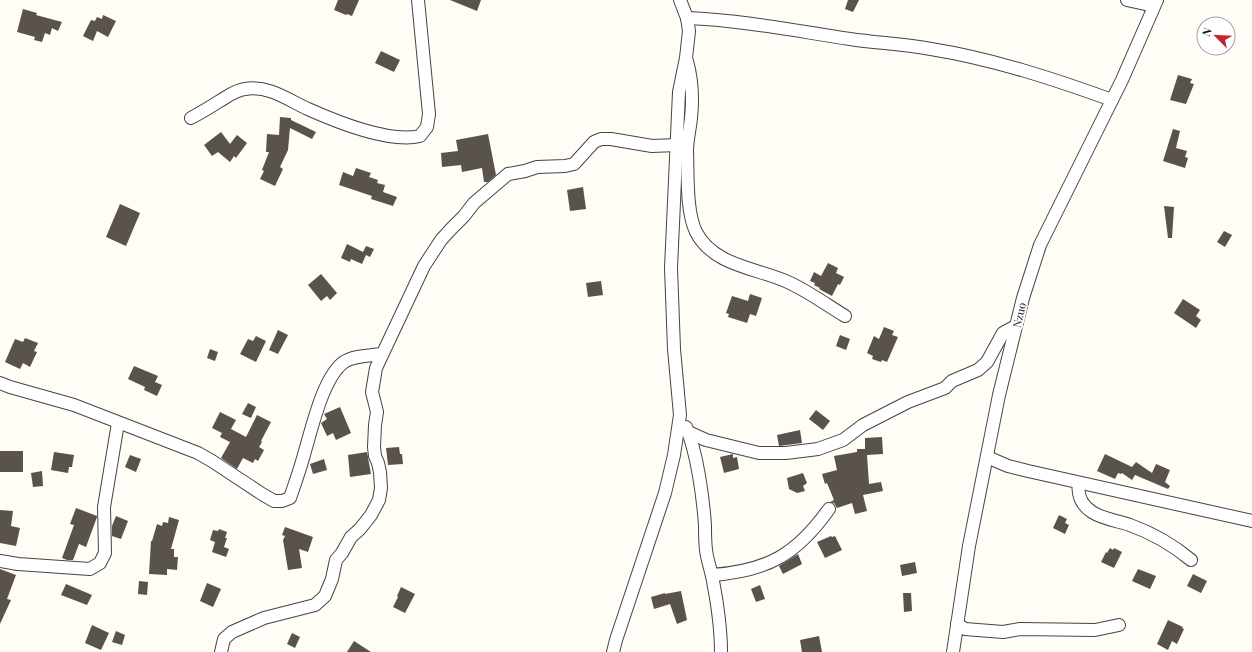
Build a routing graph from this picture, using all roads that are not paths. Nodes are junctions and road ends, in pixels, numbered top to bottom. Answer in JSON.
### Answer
{"nodes":[{"id":1,"x":418,"y":0,"type":"edge"},
{"id":2,"x":680,"y":0,"type":"edge"},
{"id":3,"x":1127,"y":0,"type":"edge"},
{"id":4,"x":1155,"y":3,"type":"edge"},
{"id":5,"x":687,"y":18,"type":"junction"},
{"id":6,"x":686,"y":58,"type":"junction"},
{"id":7,"x":1112,"y":100,"type":"junction"},
{"id":8,"x":192,"y":118,"type":"dead end"},
{"id":9,"x":677,"y":144,"type":"junction"},
{"id":10,"x":845,"y":316,"type":"dead end"},
{"id":11,"x":1016,"y":326,"type":"junction"},
{"id":12,"x":382,"y":354,"type":"junction"},
{"id":13,"x":0,"y":383,"type":"edge"},
{"id":14,"x":680,"y":415,"type":"junction"},
{"id":15,"x":118,"y":423,"type":"junction"},
{"id":16,"x":688,"y":432,"type":"junction"},
{"id":17,"x":987,"y":457,"type":"junction"},
{"id":18,"x":1079,"y":483,"type":"junction"},
{"id":19,"x":829,"y":509,"type":"dead end"},
{"id":20,"x":1252,"y":521,"type":"edge"},
{"id":21,"x":0,"y":560,"type":"edge"},
{"id":22,"x":1191,"y":560,"type":"dead end"},
{"id":23,"x":712,"y":575,"type":"junction"},
{"id":24,"x":957,"y":624,"type":"junction"},
{"id":25,"x":1119,"y":625,"type":"dead end"},
{"id":26,"x":221,"y":652,"type":"edge"},
{"id":27,"x":613,"y":652,"type":"edge"},
{"id":28,"x":721,"y":652,"type":"edge"},
{"id":29,"x":953,"y":652,"type":"edge"}],
"edges":[{"from":1,"to":8,"type":"street"},
{"from":2,"to":5,"type":"street"},
{"from":3,"to":4,"type":"street"},
{"from":4,"to":7,"type":"street","name":"Nzuo"},
{"from":5,"to":6,"type":"street"},
{"from":5,"to":7,"type":"street"},
{"from":6,"to":9,"type":"street"},
{"from":6,"to":10,"type":"street"},
{"from":7,"to":11,"type":"street","name":"Nzuo"},
{"from":9,"to":12,"type":"street"},
{"from":9,"to":14,"type":"street"},
{"from":11,"to":16,"type":"street"},
{"from":11,"to":17,"type":"street","name":"Nzuo"},
{"from":12,"to":15,"type":"street"},
{"from":12,"to":26,"type":"street"},
{"from":13,"to":15,"type":"street"},
{"from":14,"to":16,"type":"street"},
{"from":14,"to":27,"type":"street"},
{"from":15,"to":21,"type":"street"},
{"from":16,"to":23,"type":"street"},
{"from":17,"to":18,"type":"street"},
{"from":17,"to":24,"type":"street","name":"Nzuo"},
{"from":18,"to":20,"type":"street"},
{"from":18,"to":22,"type":"street"},
{"from":19,"to":23,"type":"street"},
{"from":23,"to":28,"type":"street"},
{"from":24,"to":25,"type":"street"},
{"from":24,"to":29,"type":"street","name":"Nzuo"}]}
